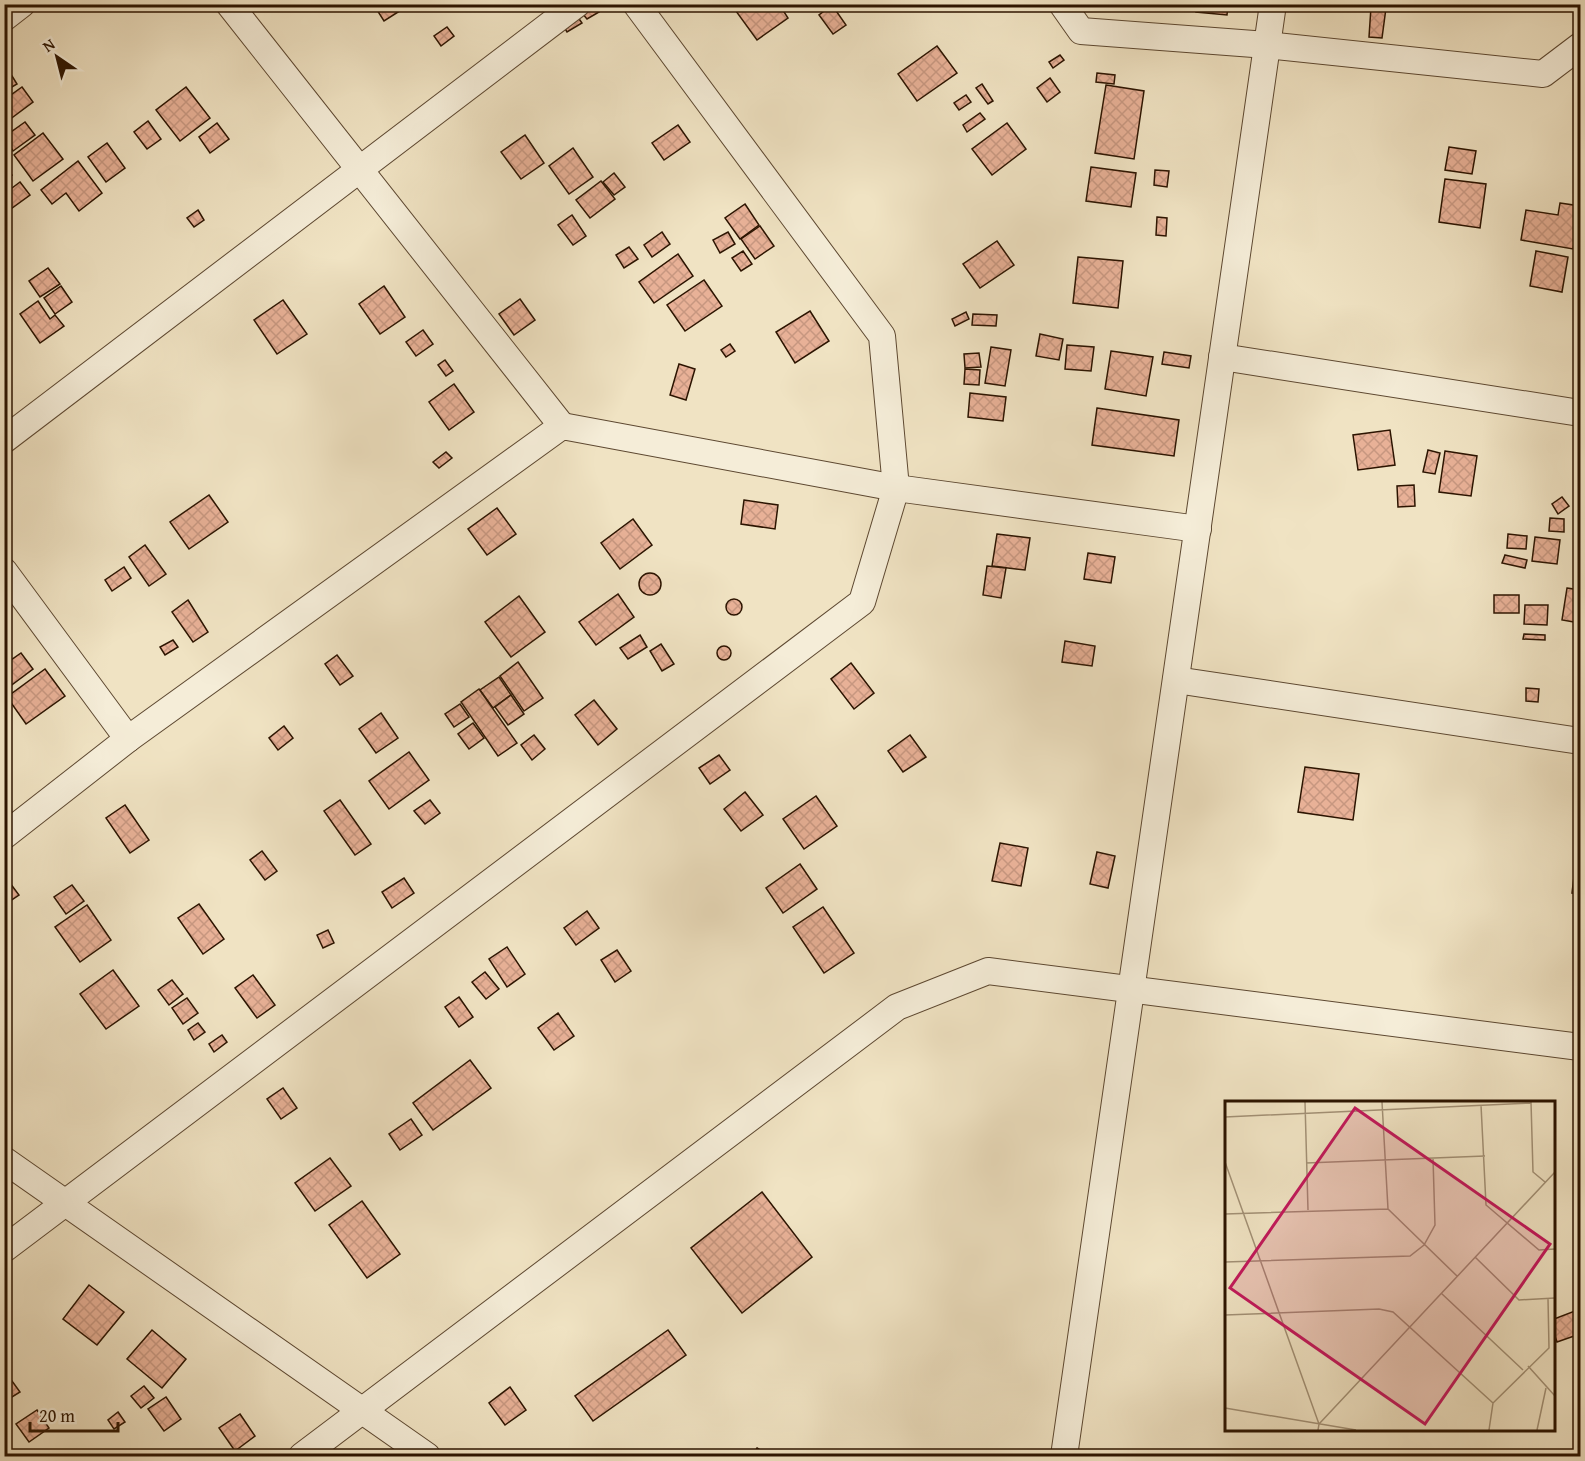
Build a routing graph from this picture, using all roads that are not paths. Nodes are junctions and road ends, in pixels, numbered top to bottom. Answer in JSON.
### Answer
{"nodes":[{"id":1,"x":22,"y":4,"type":"edge"},
{"id":2,"x":229,"y":4,"type":"edge"},
{"id":3,"x":577,"y":4,"type":"edge"},
{"id":4,"x":636,"y":4,"type":"edge"},
{"id":5,"x":1062,"y":4,"type":"edge"},
{"id":6,"x":1273,"y":4,"type":"edge"},
{"id":7,"x":4,"y":18,"type":"edge"},
{"id":8,"x":1267,"y":45,"type":"junction"},
{"id":9,"x":1581,"y":46,"type":"edge"},
{"id":10,"x":359,"y":169,"type":"junction"},
{"id":11,"x":1222,"y":357,"type":"junction"},
{"id":12,"x":1581,"y":413,"type":"edge"},
{"id":13,"x":562,"y":426,"type":"junction"},
{"id":14,"x":4,"y":440,"type":"edge"},
{"id":15,"x":896,"y":488,"type":"junction"},
{"id":16,"x":1198,"y":529,"type":"junction"},
{"id":17,"x":4,"y":572,"type":"edge"},
{"id":18,"x":1176,"y":680,"type":"junction"},
{"id":19,"x":128,"y":739,"type":"junction"},
{"id":20,"x":1581,"y":741,"type":"edge"},
{"id":21,"x":4,"y":836,"type":"edge"},
{"id":22,"x":1131,"y":991,"type":"junction"},
{"id":23,"x":1581,"y":1047,"type":"edge"},
{"id":24,"x":4,"y":1160,"type":"edge"},
{"id":25,"x":67,"y":1203,"type":"junction"},
{"id":26,"x":4,"y":1249,"type":"edge"},
{"id":27,"x":362,"y":1411,"type":"junction"},
{"id":28,"x":302,"y":1456,"type":"edge"},
{"id":29,"x":427,"y":1456,"type":"edge"},
{"id":30,"x":1064,"y":1456,"type":"edge"}],
"edges":[{"from":1,"to":7,"type":"street"},
{"from":2,"to":10,"type":"street"},
{"from":3,"to":10,"type":"street"},
{"from":4,"to":15,"type":"street"},
{"from":5,"to":8,"type":"street"},
{"from":6,"to":8,"type":"street"},
{"from":8,"to":9,"type":"street"},
{"from":8,"to":11,"type":"street"},
{"from":10,"to":13,"type":"street"},
{"from":10,"to":14,"type":"street"},
{"from":11,"to":12,"type":"street"},
{"from":11,"to":16,"type":"street"},
{"from":13,"to":15,"type":"street"},
{"from":13,"to":19,"type":"street"},
{"from":15,"to":16,"type":"street"},
{"from":15,"to":25,"type":"street"},
{"from":16,"to":18,"type":"street"},
{"from":17,"to":19,"type":"street"},
{"from":18,"to":20,"type":"street"},
{"from":18,"to":22,"type":"street"},
{"from":19,"to":21,"type":"street"},
{"from":22,"to":23,"type":"street"},
{"from":22,"to":27,"type":"street"},
{"from":22,"to":30,"type":"street"},
{"from":24,"to":25,"type":"street"},
{"from":25,"to":26,"type":"street"},
{"from":25,"to":27,"type":"street"},
{"from":27,"to":28,"type":"street"},
{"from":27,"to":29,"type":"street"}]}
